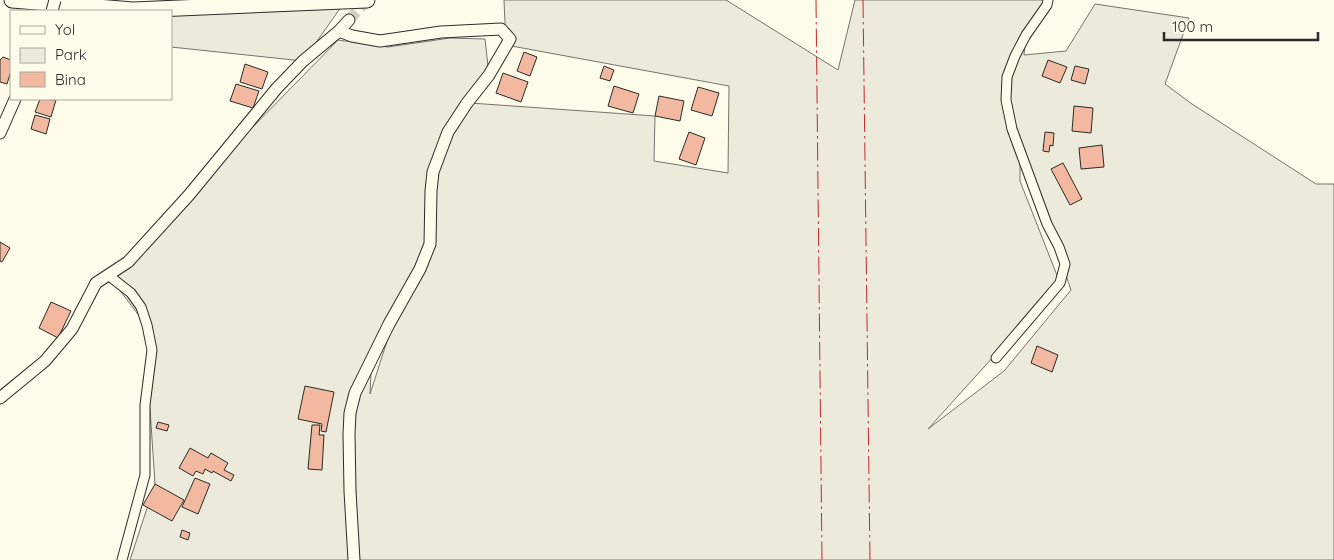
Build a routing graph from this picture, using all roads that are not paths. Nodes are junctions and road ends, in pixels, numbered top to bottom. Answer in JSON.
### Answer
{"nodes":[{"id":1,"x":12,"y":0,"type":"edge"},
{"id":2,"x":367,"y":0,"type":"edge"},
{"id":3,"x":1048,"y":0,"type":"edge"},
{"id":4,"x":349,"y":20,"type":"tunnel mouth"},
{"id":5,"x":338,"y":31,"type":"junction"},
{"id":6,"x":15,"y":100,"type":"edge"},
{"id":7,"x":0,"y":133,"type":"edge"},
{"id":8,"x":108,"y":275,"type":"junction"},
{"id":9,"x":996,"y":358,"type":"dead end"},
{"id":10,"x":0,"y":398,"type":"edge"},
{"id":11,"x":122,"y":560,"type":"edge"},
{"id":12,"x":354,"y":560,"type":"edge"}],
"edges":[{"from":1,"to":2,"type":"highway"},
{"from":3,"to":9,"type":"street"},
{"from":4,"to":5,"type":"street"},
{"from":5,"to":8,"type":"street"},
{"from":5,"to":12,"type":"street"},
{"from":6,"to":7,"type":"street"},
{"from":8,"to":10,"type":"street"},
{"from":8,"to":11,"type":"street"}]}
